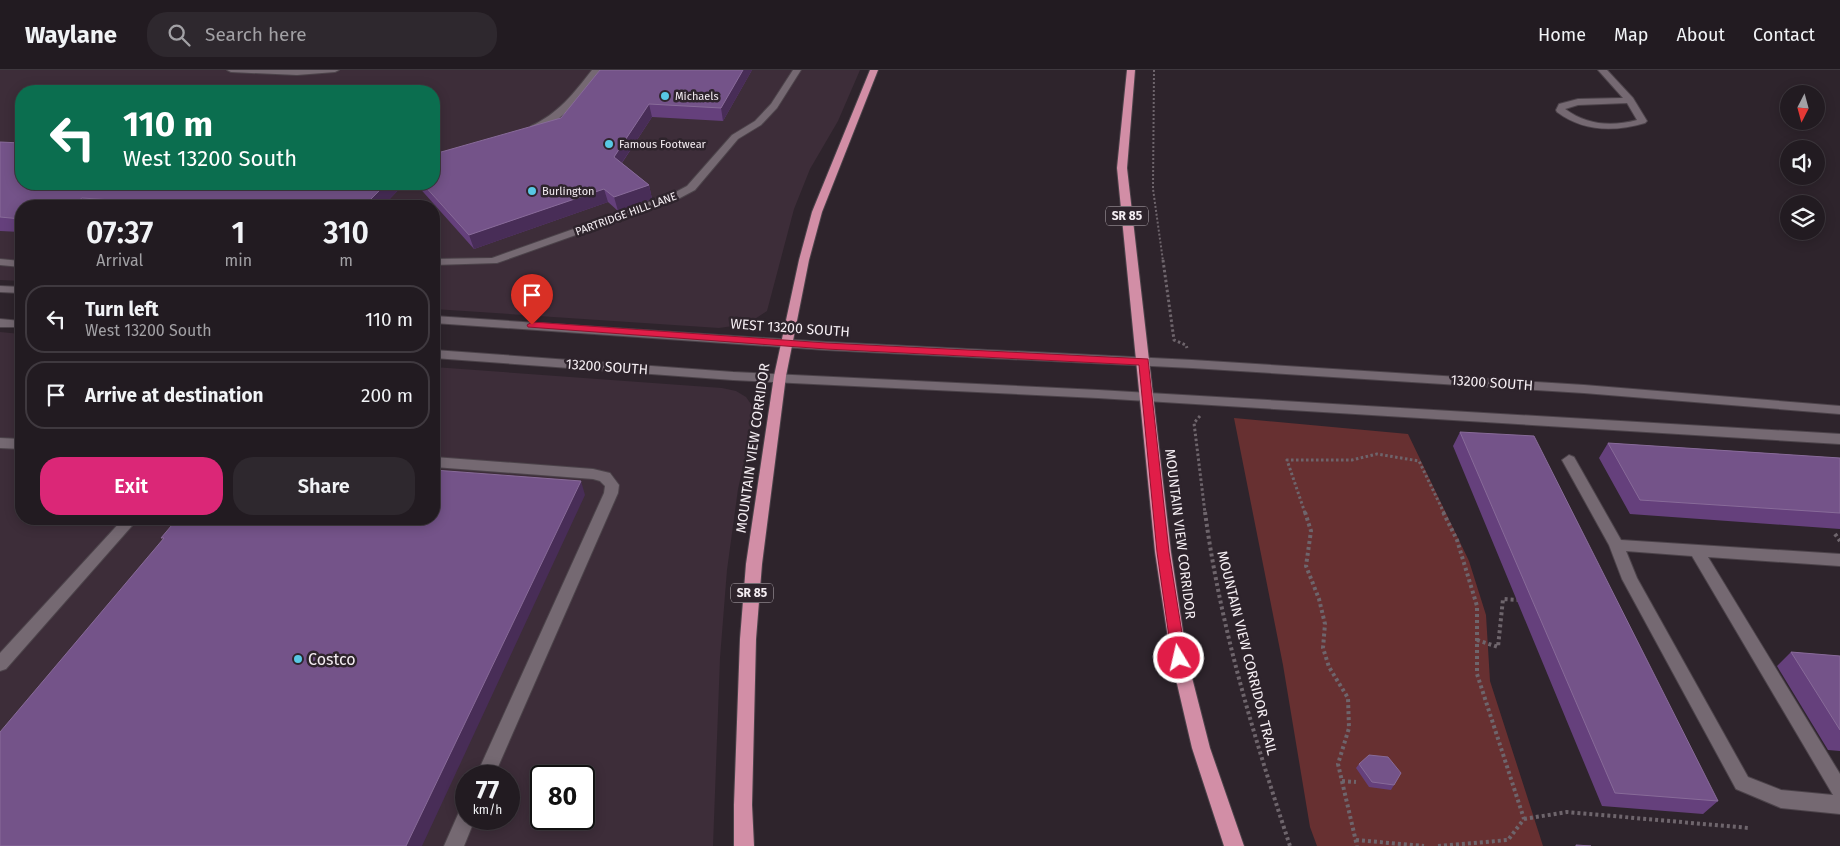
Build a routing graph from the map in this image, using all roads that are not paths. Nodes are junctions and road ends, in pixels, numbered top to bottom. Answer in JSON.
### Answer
{"nodes":[{"id":1,"x":231,"y":70,"type":"edge"},
{"id":2,"x":335,"y":70,"type":"edge"},
{"id":3,"x":596,"y":70,"type":"edge"},
{"id":4,"x":796,"y":70,"type":"edge"},
{"id":5,"x":874,"y":70,"type":"edge"},
{"id":6,"x":1131,"y":70,"type":"edge"},
{"id":7,"x":1602,"y":70,"type":"edge"},
{"id":8,"x":1630,"y":100,"type":"junction"},
{"id":9,"x":522,"y":132,"type":"edge"},
{"id":10,"x":0,"y":262,"type":"edge"},
{"id":11,"x":440,"y":262,"type":"edge"},
{"id":12,"x":15,"y":263,"type":"edge"},
{"id":13,"x":0,"y":289,"type":"edge"},
{"id":14,"x":15,"y":290,"type":"edge"},
{"id":15,"x":440,"y":318,"type":"edge"},
{"id":16,"x":0,"y":323,"type":"edge"},
{"id":17,"x":15,"y":324,"type":"edge"},
{"id":18,"x":787,"y":343,"type":"junction"},
{"id":19,"x":440,"y":354,"type":"edge"},
{"id":20,"x":1144,"y":362,"type":"junction"},
{"id":21,"x":780,"y":376,"type":"junction"},
{"id":22,"x":1147,"y":397,"type":"junction"},
{"id":23,"x":1840,"y":410,"type":"edge"},
{"id":24,"x":1840,"y":439,"type":"edge"},
{"id":25,"x":0,"y":443,"type":"edge"},
{"id":26,"x":15,"y":444,"type":"edge"},
{"id":27,"x":1569,"y":460,"type":"dead end"},
{"id":28,"x":440,"y":462,"type":"edge"},
{"id":29,"x":126,"y":525,"type":"edge"},
{"id":30,"x":1616,"y":546,"type":"junction"},
{"id":31,"x":1696,"y":550,"type":"junction"},
{"id":32,"x":1840,"y":560,"type":"edge"},
{"id":33,"x":0,"y":664,"type":"edge"},
{"id":34,"x":490,"y":765,"type":"edge"},
{"id":35,"x":1840,"y":791,"type":"edge"},
{"id":36,"x":1840,"y":805,"type":"edge"},
{"id":37,"x":461,"y":830,"type":"edge"},
{"id":38,"x":454,"y":846,"type":"edge"},
{"id":39,"x":744,"y":846,"type":"edge"},
{"id":40,"x":1234,"y":846,"type":"edge"}],
"edges":[{"from":1,"to":2,"type":"street"},
{"from":3,"to":9,"type":"street"},
{"from":4,"to":11,"type":"street","name":"PARTRIDGE HILL LANE"},
{"from":5,"to":18,"type":"highway","name":"MOUNTAIN VIEW CORRIDOR","number":"SR 85"},
{"from":6,"to":20,"type":"highway","name":"MOUNTAIN VIEW CORRIDOR","number":"SR 85"},
{"from":7,"to":8,"type":"street"},
{"from":8,"to":8,"type":"street"},
{"from":10,"to":12,"type":"street"},
{"from":13,"to":14,"type":"street"},
{"from":15,"to":18,"type":"street","name":"WEST 13200 SOUTH"},
{"from":16,"to":17,"type":"street"},
{"from":18,"to":20,"type":"street","name":"WEST 13200 SOUTH"},
{"from":18,"to":21,"type":"highway","name":"MOUNTAIN VIEW CORRIDOR","number":"SR 85"},
{"from":19,"to":21,"type":"street","name":"13200 SOUTH"},
{"from":20,"to":22,"type":"highway","name":"MOUNTAIN VIEW CORRIDOR","number":"SR 85"},
{"from":20,"to":23,"type":"street","name":"13200 SOUTH"},
{"from":21,"to":22,"type":"street"},
{"from":21,"to":39,"type":"highway","name":"MOUNTAIN VIEW CORRIDOR","number":"SR 85"},
{"from":22,"to":24,"type":"street"},
{"from":22,"to":40,"type":"highway","name":"MOUNTAIN VIEW CORRIDOR","number":"SR 85"},
{"from":25,"to":26,"type":"street"},
{"from":27,"to":30,"type":"street"},
{"from":28,"to":34,"type":"street"},
{"from":29,"to":33,"type":"street"},
{"from":30,"to":31,"type":"street"},
{"from":30,"to":36,"type":"street"},
{"from":31,"to":32,"type":"street"},
{"from":31,"to":35,"type":"street"},
{"from":37,"to":38,"type":"street"}]}
